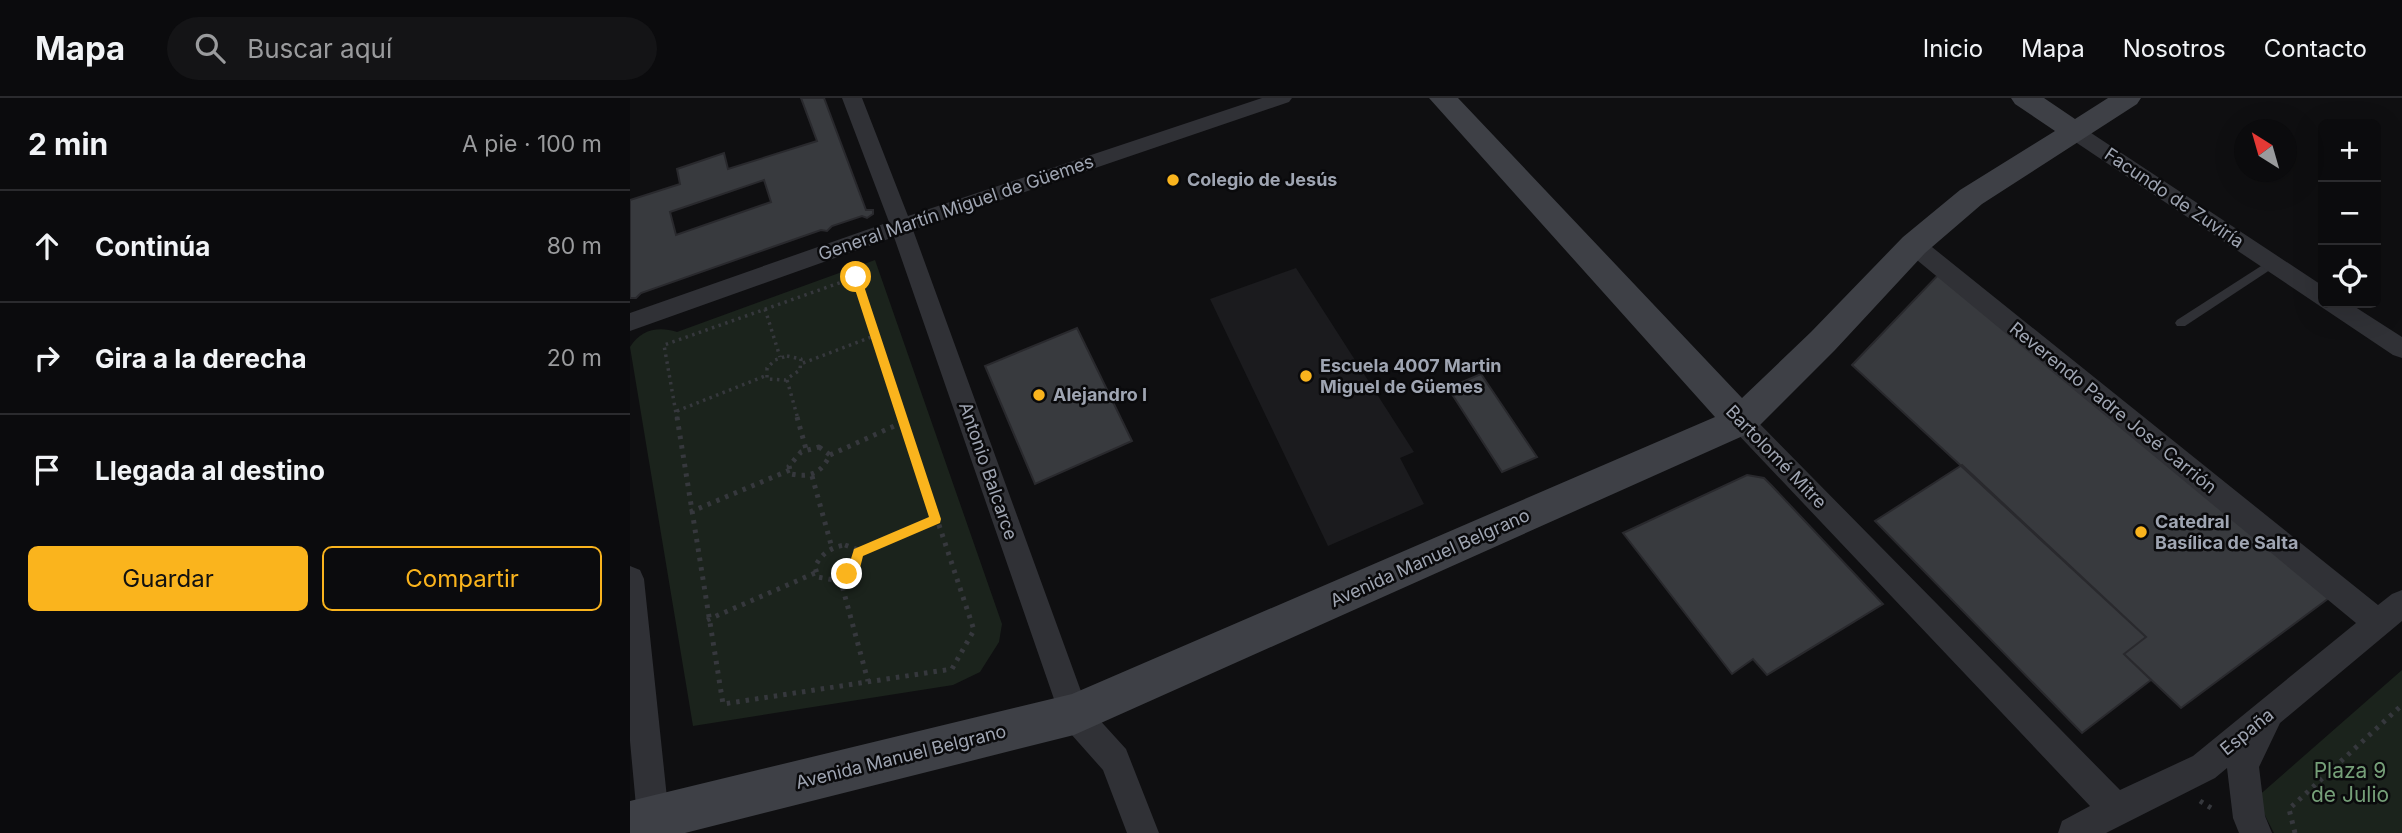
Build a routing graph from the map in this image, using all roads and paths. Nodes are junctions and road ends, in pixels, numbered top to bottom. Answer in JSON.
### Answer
{"nodes":[{"id":1,"x":852,"y":98,"type":"edge"},
{"id":2,"x":1283,"y":98,"type":"edge"},
{"id":3,"x":1443,"y":98,"type":"edge"},
{"id":4,"x":2025,"y":98,"type":"edge"},
{"id":5,"x":2127,"y":98,"type":"edge"},
{"id":6,"x":2072,"y":130,"type":"junction"},
{"id":7,"x":901,"y":226,"type":"junction"},
{"id":8,"x":1914,"y":245,"type":"junction"},
{"id":9,"x":2272,"y":263,"type":"junction"},
{"id":10,"x":2318,"y":294,"type":"edge"},
{"id":11,"x":2340,"y":308,"type":"edge"},
{"id":12,"x":765,"y":309,"type":"junction"},
{"id":13,"x":630,"y":322,"type":"edge"},
{"id":14,"x":2181,"y":323,"type":"dead end"},
{"id":15,"x":874,"y":336,"type":"junction"},
{"id":16,"x":2402,"y":349,"type":"edge"},
{"id":17,"x":780,"y":357,"type":"junction"},
{"id":18,"x":803,"y":362,"type":"junction"},
{"id":19,"x":765,"y":376,"type":"junction"},
{"id":20,"x":787,"y":380,"type":"junction"},
{"id":21,"x":677,"y":411,"type":"junction"},
{"id":22,"x":1741,"y":421,"type":"junction"},
{"id":23,"x":903,"y":422,"type":"junction"},
{"id":24,"x":806,"y":449,"type":"junction"},
{"id":25,"x":830,"y":455,"type":"junction"},
{"id":26,"x":790,"y":470,"type":"junction"},
{"id":27,"x":812,"y":476,"type":"junction"},
{"id":28,"x":690,"y":512,"type":"junction"},
{"id":29,"x":936,"y":519,"type":"junction"},
{"id":30,"x":832,"y":548,"type":"junction"},
{"id":31,"x":858,"y":553,"type":"junction"},
{"id":32,"x":816,"y":573,"type":"junction"},
{"id":33,"x":840,"y":578,"type":"junction"},
{"id":34,"x":630,"y":579,"type":"edge"},
{"id":35,"x":2402,"y":603,"type":"edge"},
{"id":36,"x":708,"y":620,"type":"junction"},
{"id":37,"x":2378,"y":623,"type":"junction"},
{"id":38,"x":868,"y":681,"type":"junction"},
{"id":39,"x":2402,"y":705,"type":"edge"},
{"id":40,"x":2270,"y":712,"type":"junction"},
{"id":41,"x":1074,"y":714,"type":"junction"},
{"id":42,"x":2116,"y":809,"type":"junction"},
{"id":43,"x":642,"y":821,"type":"edge"},
{"id":44,"x":1143,"y":833,"type":"edge"},
{"id":45,"x":2074,"y":833,"type":"edge"},
{"id":46,"x":2256,"y":833,"type":"edge"},
{"id":47,"x":2295,"y":833,"type":"edge"}],
"edges":[{"from":1,"to":7,"type":"street","name":"Antonio Balcarce"},
{"from":2,"to":7,"type":"street","name":"General Martín Miguel de Güemes"},
{"from":3,"to":22,"type":"main road","name":"Bartolomé Mitre"},
{"from":4,"to":6,"type":"main road","name":"Facundo de Zuviría"},
{"from":5,"to":6,"type":"main road","name":"Avenida Manuel Belgrano"},
{"from":6,"to":8,"type":"main road","name":"Avenida Manuel Belgrano"},
{"from":6,"to":9,"type":"street","name":"Facundo de Zuviría"},
{"from":7,"to":13,"type":"street","name":"General Martín Miguel de Güemes"},
{"from":7,"to":41,"type":"street","name":"Antonio Balcarce"},
{"from":8,"to":22,"type":"main road","name":"Avenida Manuel Belgrano"},
{"from":8,"to":37,"type":"street","name":"Reverendo Padre José Carrión"},
{"from":9,"to":10,"type":"street","name":"Facundo de Zuviría"},
{"from":9,"to":14,"type":"lane"},
{"from":11,"to":16,"type":"street"},
{"from":12,"to":15,"type":"path"},
{"from":12,"to":17,"type":"path"},
{"from":12,"to":21,"type":"path"},
{"from":15,"to":18,"type":"path"},
{"from":15,"to":23,"type":"path"},
{"from":17,"to":18,"type":"path"},
{"from":17,"to":19,"type":"path"},
{"from":18,"to":20,"type":"path"},
{"from":19,"to":20,"type":"path"},
{"from":19,"to":21,"type":"path"},
{"from":20,"to":24,"type":"path"},
{"from":21,"to":28,"type":"path"},
{"from":22,"to":41,"type":"main road","name":"Avenida Manuel Belgrano"},
{"from":22,"to":42,"type":"street","name":"Bartolomé Mitre"},
{"from":23,"to":25,"type":"path"},
{"from":23,"to":29,"type":"path"},
{"from":24,"to":25,"type":"path"},
{"from":24,"to":26,"type":"path"},
{"from":25,"to":27,"type":"path"},
{"from":26,"to":27,"type":"path"},
{"from":26,"to":28,"type":"path"},
{"from":27,"to":30,"type":"path"},
{"from":28,"to":36,"type":"path"},
{"from":29,"to":31,"type":"path"},
{"from":29,"to":38,"type":"path"},
{"from":30,"to":31,"type":"path"},
{"from":30,"to":32,"type":"path"},
{"from":31,"to":33,"type":"path"},
{"from":32,"to":33,"type":"path"},
{"from":32,"to":36,"type":"path"},
{"from":33,"to":38,"type":"path"},
{"from":34,"to":43,"type":"street"},
{"from":35,"to":37,"type":"street","name":"España"},
{"from":36,"to":38,"type":"path"},
{"from":37,"to":40,"type":"street","name":"España"},
{"from":39,"to":47,"type":"path"},
{"from":40,"to":42,"type":"street","name":"España"},
{"from":40,"to":46,"type":"street"},
{"from":41,"to":43,"type":"main road","name":"Avenida Manuel Belgrano"},
{"from":41,"to":44,"type":"street","name":"Antonio Balcarce"},
{"from":42,"to":45,"type":"street","name":"España"}]}
